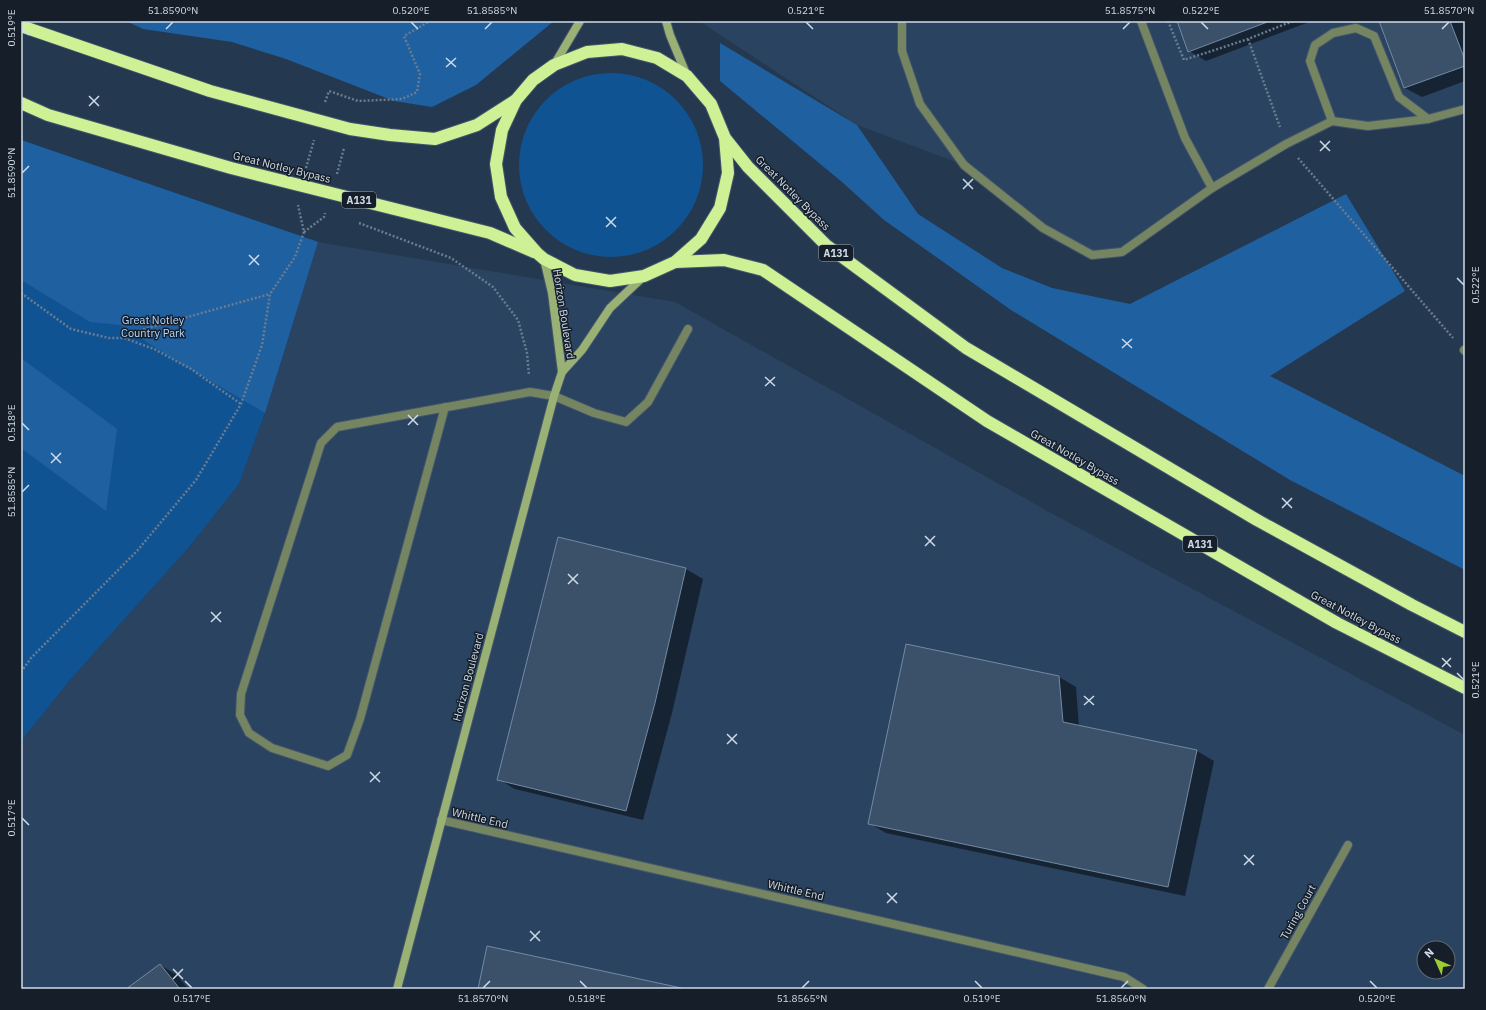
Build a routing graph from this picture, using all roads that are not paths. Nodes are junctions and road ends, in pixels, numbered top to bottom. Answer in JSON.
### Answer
{"nodes":[{"id":1,"x":580,"y":21,"type":"edge"},
{"id":2,"x":666,"y":21,"type":"edge"},
{"id":3,"x":902,"y":21,"type":"edge"},
{"id":4,"x":1141,"y":21,"type":"edge"},
{"id":5,"x":21,"y":26,"type":"edge"},
{"id":6,"x":554,"y":65,"type":"junction"},
{"id":7,"x":687,"y":76,"type":"junction"},
{"id":8,"x":516,"y":100,"type":"junction"},
{"id":9,"x":21,"y":103,"type":"edge"},
{"id":10,"x":1465,"y":108,"type":"edge"},
{"id":11,"x":1428,"y":119,"type":"junction"},
{"id":12,"x":1332,"y":121,"type":"junction"},
{"id":13,"x":725,"y":138,"type":"junction"},
{"id":14,"x":1212,"y":188,"type":"junction"},
{"id":15,"x":541,"y":256,"type":"junction"},
{"id":16,"x":675,"y":262,"type":"junction"},
{"id":17,"x":644,"y":276,"type":"junction"},
{"id":18,"x":688,"y":329,"type":"dead end"},
{"id":19,"x":562,"y":372,"type":"junction"},
{"id":20,"x":554,"y":396,"type":"junction"},
{"id":21,"x":445,"y":407,"type":"junction"},
{"id":22,"x":1465,"y":632,"type":"edge"},
{"id":23,"x":1465,"y":688,"type":"edge"},
{"id":24,"x":441,"y":820,"type":"junction"},
{"id":25,"x":1348,"y":845,"type":"dead end"},
{"id":26,"x":397,"y":989,"type":"edge"},
{"id":27,"x":1143,"y":989,"type":"edge"},
{"id":28,"x":1268,"y":989,"type":"edge"}],
"edges":[{"from":1,"to":6,"type":"street"},
{"from":2,"to":7,"type":"street"},
{"from":3,"to":14,"type":"street"},
{"from":4,"to":14,"type":"street"},
{"from":5,"to":8,"type":"highway"},
{"from":6,"to":7,"type":"highway"},
{"from":6,"to":8,"type":"highway"},
{"from":7,"to":13,"type":"highway"},
{"from":8,"to":15,"type":"highway"},
{"from":9,"to":15,"type":"highway","name":"Great Notley Bypass","number":"A131"},
{"from":10,"to":11,"type":"street"},
{"from":11,"to":12,"type":"street"},
{"from":11,"to":12,"type":"street"},
{"from":12,"to":14,"type":"street"},
{"from":13,"to":16,"type":"highway"},
{"from":13,"to":22,"type":"highway","name":"Great Notley Bypass","number":"A131"},
{"from":15,"to":17,"type":"highway","name":"Great Notley Bypass"},
{"from":15,"to":19,"type":"street","name":"Horizon Boulevard"},
{"from":16,"to":17,"type":"highway","name":"Great Notley Bypass"},
{"from":16,"to":23,"type":"highway","name":"Great Notley Bypass","number":"A131"},
{"from":17,"to":19,"type":"street","name":"Horizon Boulevard"},
{"from":18,"to":20,"type":"street"},
{"from":19,"to":20,"type":"street","name":"Horizon Boulevard"},
{"from":20,"to":21,"type":"street"},
{"from":20,"to":24,"type":"street","name":"Horizon Boulevard"},
{"from":21,"to":21,"type":"street"},
{"from":24,"to":26,"type":"street","name":"Horizon Boulevard"},
{"from":24,"to":27,"type":"street","name":"Whittle End"},
{"from":25,"to":28,"type":"street","name":"Turing Court"}]}
